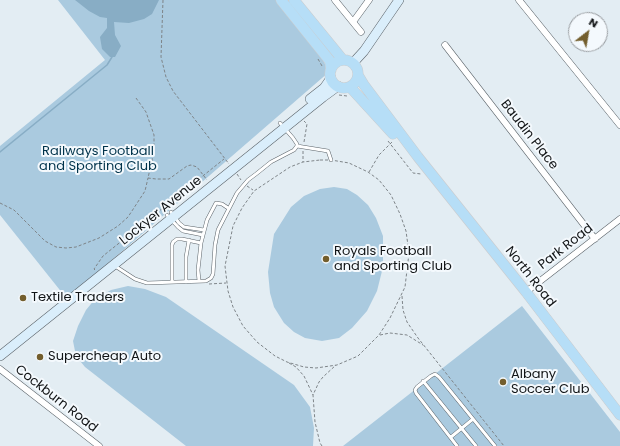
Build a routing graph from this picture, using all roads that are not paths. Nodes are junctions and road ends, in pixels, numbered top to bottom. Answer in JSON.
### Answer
{"nodes":[{"id":1,"x":281,"y":0,"type":"edge"},
{"id":2,"x":294,"y":0,"type":"edge"},
{"id":3,"x":336,"y":0,"type":"edge"},
{"id":4,"x":369,"y":0,"type":"edge"},
{"id":5,"x":399,"y":0,"type":"edge"},
{"id":6,"x":519,"y":0,"type":"edge"},
{"id":7,"x":353,"y":22,"type":"junction"},
{"id":8,"x":361,"y":32,"type":"dead end"},
{"id":9,"x":445,"y":45,"type":"dead end"},
{"id":10,"x":343,"y":60,"type":"junction"},
{"id":11,"x":354,"y":63,"type":"junction"},
{"id":12,"x":358,"y":75,"type":"junction"},
{"id":13,"x":332,"y":81,"type":"junction"},
{"id":14,"x":350,"y":87,"type":"junction"},
{"id":15,"x":620,"y":125,"type":"edge"},
{"id":16,"x":282,"y":126,"type":"junction"},
{"id":17,"x":297,"y":146,"type":"junction"},
{"id":18,"x":418,"y":157,"type":"junction"},
{"id":19,"x":331,"y":160,"type":"road end"},
{"id":20,"x":229,"y":164,"type":"junction"},
{"id":21,"x":228,"y":208,"type":"junction"},
{"id":22,"x":171,"y":216,"type":"junction"},
{"id":23,"x":620,"y":219,"type":"edge"},
{"id":24,"x":204,"y":230,"type":"junction"},
{"id":25,"x":203,"y":235,"type":"junction"},
{"id":26,"x":595,"y":239,"type":"junction"},
{"id":27,"x":189,"y":240,"type":"junction"},
{"id":28,"x":201,"y":243,"type":"junction"},
{"id":29,"x":114,"y":265,"type":"junction"},
{"id":30,"x":199,"y":281,"type":"junction"},
{"id":31,"x":172,"y":282,"type":"junction"},
{"id":32,"x":186,"y":282,"type":"junction"},
{"id":33,"x":526,"y":292,"type":"junction"},
{"id":34,"x":0,"y":350,"type":"edge"},
{"id":35,"x":0,"y":356,"type":"edge"},
{"id":36,"x":0,"y":369,"type":"edge"},
{"id":37,"x":423,"y":381,"type":"junction"},
{"id":38,"x":620,"y":415,"type":"edge"},
{"id":39,"x":473,"y":419,"type":"junction"},
{"id":40,"x":461,"y":428,"type":"junction"},
{"id":41,"x":450,"y":437,"type":"junction"},
{"id":42,"x":99,"y":446,"type":"edge"},
{"id":43,"x":457,"y":446,"type":"edge"},
{"id":44,"x":476,"y":446,"type":"edge"},
{"id":45,"x":495,"y":446,"type":"edge"}],
"edges":[{"from":1,"to":13,"type":"main road"},
{"from":2,"to":10,"type":"main road"},
{"from":3,"to":7,"type":"street"},
{"from":4,"to":7,"type":"street"},
{"from":5,"to":11,"type":"main road"},
{"from":6,"to":15,"type":"street"},
{"from":7,"to":8,"type":"street"},
{"from":9,"to":26,"type":"street","name":"Baudin Place"},
{"from":10,"to":11,"type":"main road"},
{"from":10,"to":13,"type":"main road"},
{"from":11,"to":12,"type":"main road"},
{"from":12,"to":14,"type":"main road"},
{"from":12,"to":18,"type":"main road","name":"North Road"},
{"from":13,"to":14,"type":"main road"},
{"from":13,"to":16,"type":"main road","name":"Lockyer Avenue"},
{"from":14,"to":18,"type":"main road","name":"North Road"},
{"from":16,"to":17,"type":"lane"},
{"from":16,"to":20,"type":"main road","name":"Lockyer Avenue"},
{"from":17,"to":19,"type":"lane"},
{"from":17,"to":21,"type":"lane"},
{"from":18,"to":33,"type":"main road","name":"North Road"},
{"from":20,"to":22,"type":"main road","name":"Lockyer Avenue"},
{"from":20,"to":22,"type":"main road","name":"Lockyer Avenue"},
{"from":21,"to":24,"type":"lane"},
{"from":21,"to":30,"type":"lane"},
{"from":22,"to":24,"type":"lane"},
{"from":22,"to":25,"type":"lane"},
{"from":22,"to":29,"type":"main road","name":"Lockyer Avenue"},
{"from":22,"to":34,"type":"main road","name":"Lockyer Avenue"},
{"from":23,"to":26,"type":"street","name":"Park Road"},
{"from":24,"to":25,"type":"lane"},
{"from":25,"to":28,"type":"lane"},
{"from":26,"to":33,"type":"street","name":"Park Road"},
{"from":27,"to":28,"type":"lane"},
{"from":27,"to":31,"type":"lane"},
{"from":27,"to":32,"type":"lane"},
{"from":28,"to":30,"type":"lane"},
{"from":29,"to":31,"type":"lane"},
{"from":29,"to":35,"type":"main road","name":"Lockyer Avenue"},
{"from":30,"to":32,"type":"lane"},
{"from":31,"to":32,"type":"lane"},
{"from":33,"to":38,"type":"main road","name":"North Road"},
{"from":36,"to":42,"type":"street","name":"Cockburn Road"},
{"from":37,"to":39,"type":"lane"},
{"from":37,"to":40,"type":"lane"},
{"from":37,"to":41,"type":"lane"},
{"from":39,"to":40,"type":"lane"},
{"from":39,"to":45,"type":"lane"},
{"from":40,"to":41,"type":"lane"},
{"from":40,"to":44,"type":"lane"},
{"from":41,"to":43,"type":"lane"}]}
